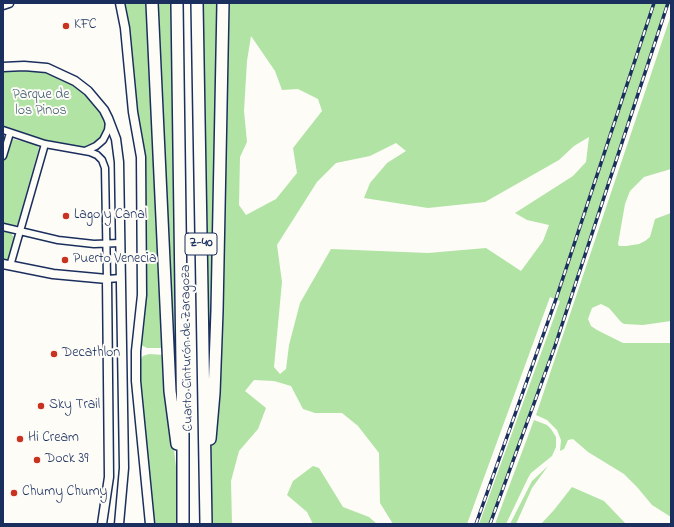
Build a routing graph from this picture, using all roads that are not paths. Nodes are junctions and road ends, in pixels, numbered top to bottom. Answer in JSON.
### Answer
{"nodes":[{"id":1,"x":9,"y":3,"type":"edge"},
{"id":2,"x":120,"y":3,"type":"edge"},
{"id":3,"x":176,"y":3,"type":"edge"},
{"id":4,"x":197,"y":3,"type":"edge"},
{"id":5,"x":223,"y":3,"type":"edge"},
{"id":6,"x":3,"y":5,"type":"edge"},
{"id":7,"x":151,"y":6,"type":"edge"},
{"id":8,"x":3,"y":68,"type":"edge"},
{"id":9,"x":108,"y":118,"type":"junction"},
{"id":10,"x":3,"y":130,"type":"edge"},
{"id":11,"x":10,"y":133,"type":"junction"},
{"id":12,"x":45,"y":144,"type":"junction"},
{"id":13,"x":85,"y":151,"type":"junction"},
{"id":14,"x":3,"y":156,"type":"edge"},
{"id":15,"x":3,"y":227,"type":"edge"},
{"id":16,"x":19,"y":232,"type":"junction"},
{"id":17,"x":120,"y":243,"type":"junction"},
{"id":18,"x":107,"y":244,"type":"junction"},
{"id":19,"x":7,"y":265,"type":"edge"},
{"id":20,"x":121,"y":278,"type":"junction"},
{"id":21,"x":107,"y":279,"type":"junction"},
{"id":22,"x":183,"y":480,"type":"junction"},
{"id":23,"x":205,"y":485,"type":"junction"},
{"id":24,"x":102,"y":524,"type":"edge"},
{"id":25,"x":119,"y":524,"type":"edge"},
{"id":26,"x":150,"y":524,"type":"edge"},
{"id":27,"x":183,"y":524,"type":"edge"},
{"id":28,"x":206,"y":524,"type":"edge"}],
"edges":[{"from":1,"to":6,"type":"street"},
{"from":2,"to":26,"type":"street"},
{"from":3,"to":22,"type":"highway","name":"Cuarto Cinturón de Zaragoza","number":"Z-40"},
{"from":4,"to":23,"type":"highway","name":"Cuarto Cinturón de Zaragoza","number":"Z-40"},
{"from":5,"to":23,"type":"highway"},
{"from":7,"to":22,"type":"highway"},
{"from":8,"to":9,"type":"street"},
{"from":9,"to":13,"type":"street"},
{"from":9,"to":17,"type":"street"},
{"from":10,"to":11,"type":"street"},
{"from":11,"to":12,"type":"street"},
{"from":11,"to":14,"type":"street"},
{"from":12,"to":13,"type":"street"},
{"from":12,"to":16,"type":"street"},
{"from":13,"to":18,"type":"street"},
{"from":15,"to":16,"type":"street"},
{"from":16,"to":18,"type":"street"},
{"from":16,"to":19,"type":"street"},
{"from":17,"to":18,"type":"street"},
{"from":17,"to":20,"type":"street"},
{"from":18,"to":21,"type":"street"},
{"from":19,"to":21,"type":"street"},
{"from":20,"to":21,"type":"street"},
{"from":20,"to":25,"type":"street"},
{"from":21,"to":24,"type":"street"},
{"from":22,"to":27,"type":"highway","name":"Cuarto Cinturón de Zaragoza","number":"Z-40"},
{"from":23,"to":28,"type":"highway","name":"Cuarto Cinturón de Zaragoza","number":"Z-40"}]}
